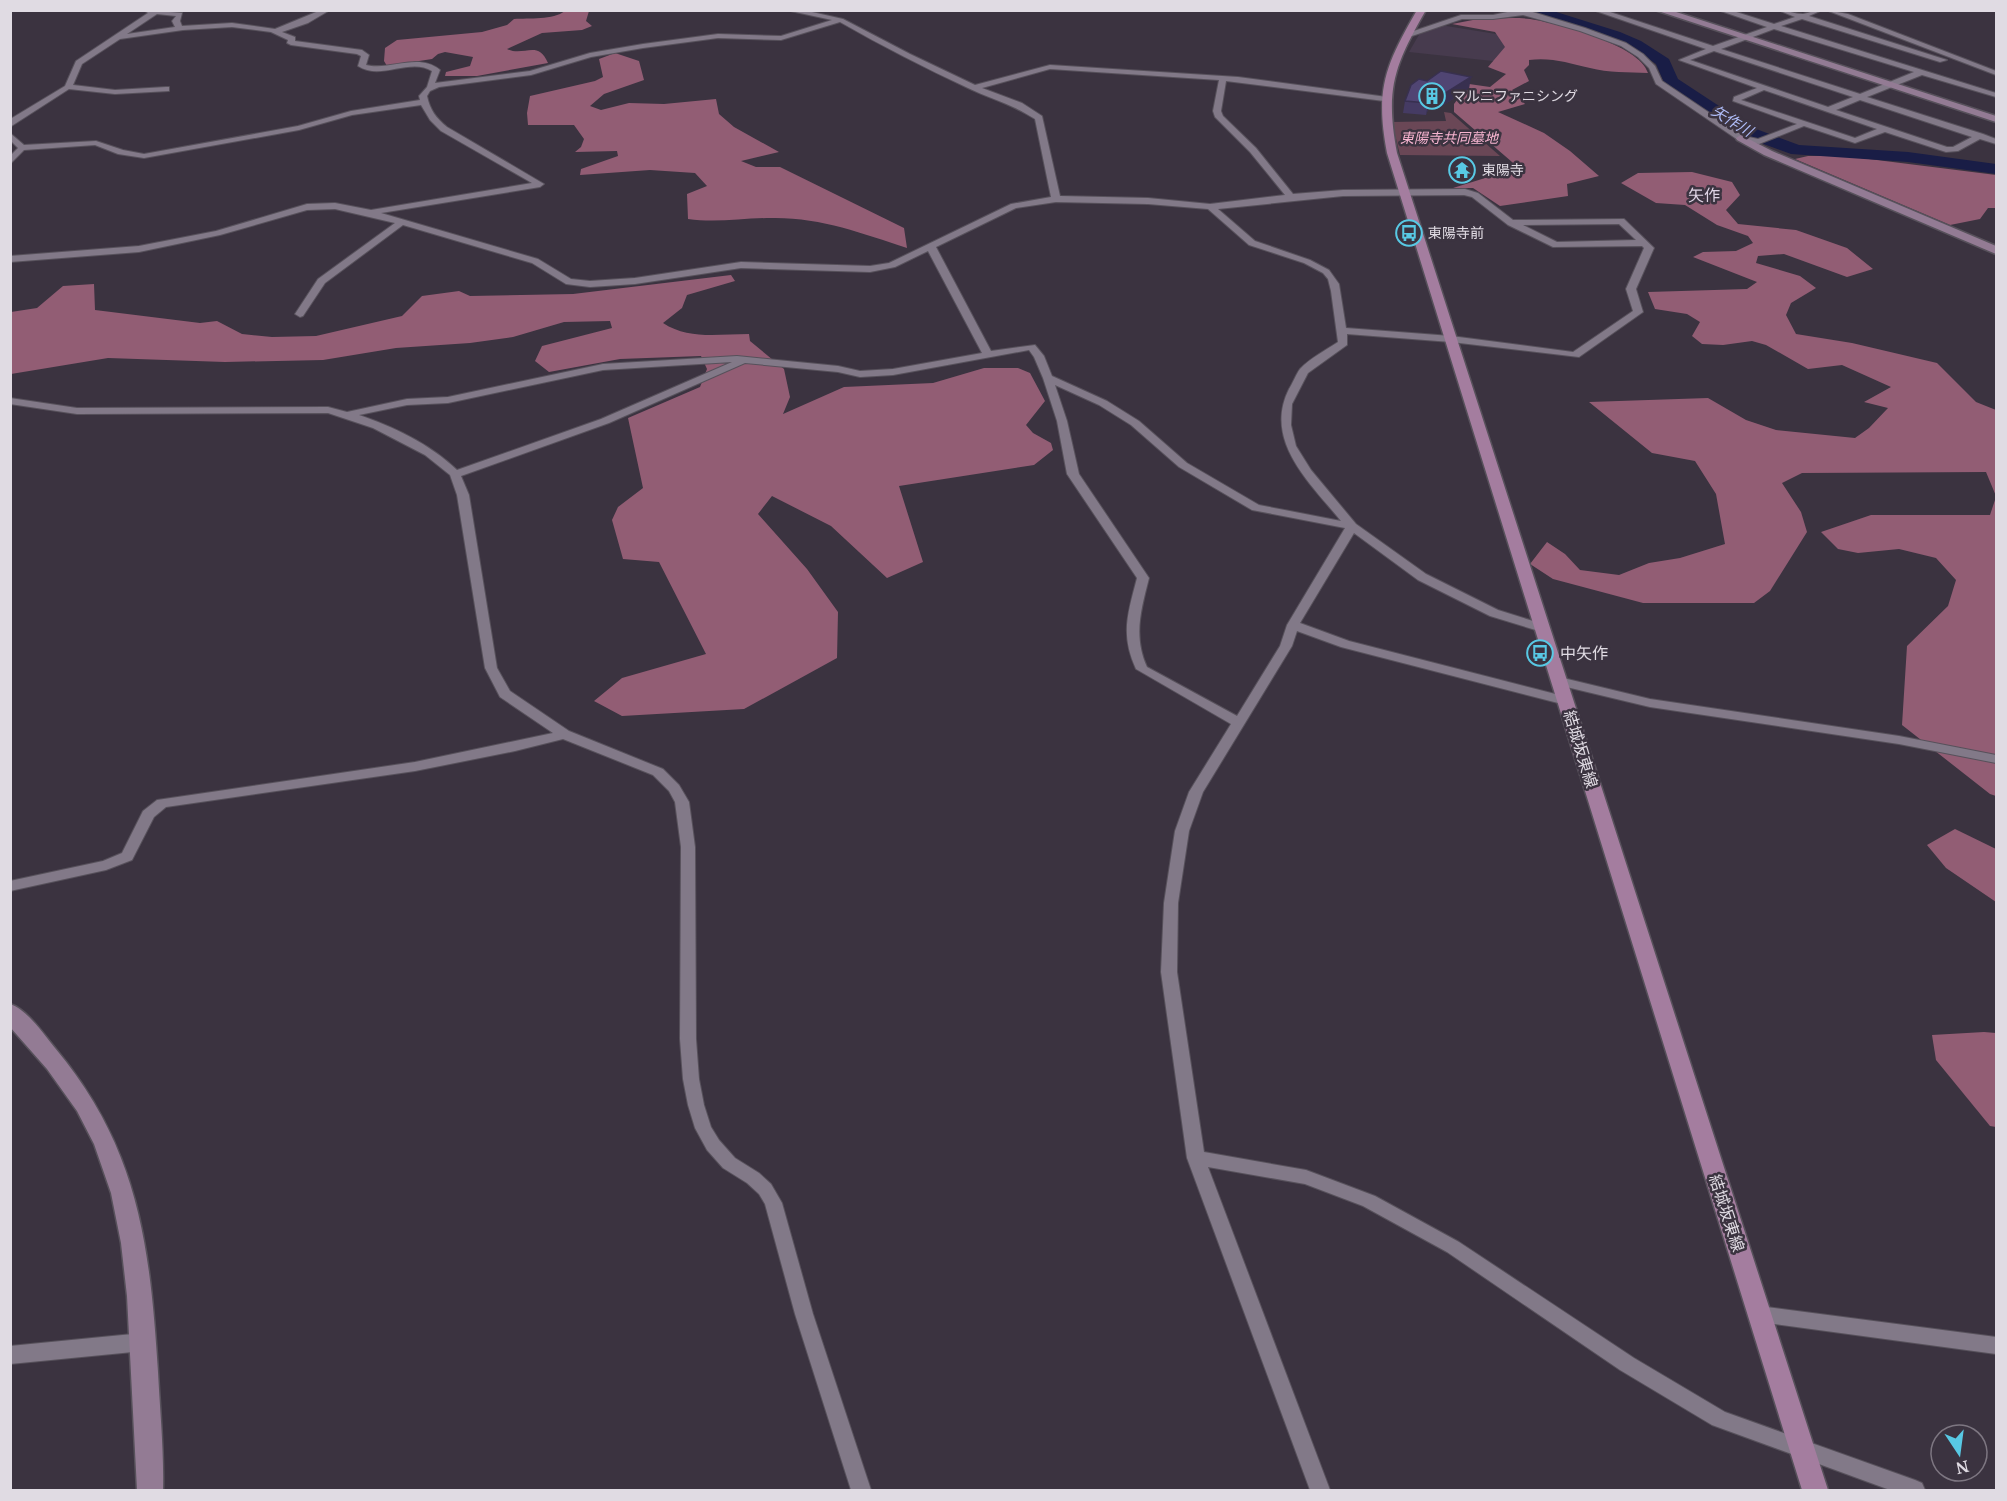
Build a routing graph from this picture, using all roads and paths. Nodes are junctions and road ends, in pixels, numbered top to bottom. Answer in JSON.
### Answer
{"nodes":[{"id":1,"x":327,"y":10,"type":"edge"},
{"id":2,"x":789,"y":10,"type":"edge"},
{"id":3,"x":1422,"y":10,"type":"edge"},
{"id":4,"x":1596,"y":10,"type":"edge"},
{"id":5,"x":1659,"y":10,"type":"edge"},
{"id":6,"x":1721,"y":10,"type":"edge"},
{"id":7,"x":1781,"y":10,"type":"edge"},
{"id":8,"x":1819,"y":10,"type":"edge"},
{"id":9,"x":1829,"y":10,"type":"edge"},
{"id":10,"x":150,"y":11,"type":"edge"},
{"id":11,"x":183,"y":12,"type":"edge"},
{"id":12,"x":1521,"y":12,"type":"edge"},
{"id":13,"x":1802,"y":17,"type":"junction"},
{"id":14,"x":841,"y":20,"type":"junction"},
{"id":15,"x":1773,"y":27,"type":"junction"},
{"id":16,"x":179,"y":29,"type":"junction"},
{"id":17,"x":273,"y":32,"type":"junction"},
{"id":18,"x":1408,"y":34,"type":"junction"},
{"id":19,"x":120,"y":37,"type":"junction"},
{"id":20,"x":1744,"y":38,"type":"junction"},
{"id":21,"x":1714,"y":49,"type":"junction"},
{"id":22,"x":1959,"y":57,"type":"junction"},
{"id":23,"x":1947,"y":62,"type":"junction"},
{"id":24,"x":1923,"y":72,"type":"junction"},
{"id":25,"x":1996,"y":73,"type":"edge"},
{"id":26,"x":1223,"y":78,"type":"junction"},
{"id":27,"x":1891,"y":85,"type":"junction"},
{"id":28,"x":68,"y":87,"type":"junction"},
{"id":29,"x":430,"y":88,"type":"junction"},
{"id":30,"x":974,"y":88,"type":"junction"},
{"id":31,"x":1763,"y":88,"type":"junction"},
{"id":32,"x":166,"y":89,"type":"dead end"},
{"id":33,"x":1996,"y":95,"type":"edge"},
{"id":34,"x":1860,"y":97,"type":"junction"},
{"id":35,"x":1384,"y":99,"type":"junction"},
{"id":36,"x":424,"y":102,"type":"junction"},
{"id":37,"x":1828,"y":110,"type":"junction"},
{"id":38,"x":1996,"y":118,"type":"edge"},
{"id":39,"x":1806,"y":123,"type":"junction"},
{"id":40,"x":10,"y":125,"type":"edge"},
{"id":41,"x":1884,"y":129,"type":"junction"},
{"id":42,"x":10,"y":135,"type":"edge"},
{"id":43,"x":1980,"y":136,"type":"junction"},
{"id":44,"x":1741,"y":138,"type":"junction"},
{"id":45,"x":1996,"y":142,"type":"edge"},
{"id":46,"x":22,"y":148,"type":"junction"},
{"id":47,"x":10,"y":162,"type":"edge"},
{"id":48,"x":1403,"y":191,"type":"junction"},
{"id":49,"x":1291,"y":197,"type":"junction"},
{"id":50,"x":1056,"y":199,"type":"junction"},
{"id":51,"x":1210,"y":207,"type":"junction"},
{"id":52,"x":371,"y":213,"type":"junction"},
{"id":53,"x":402,"y":222,"type":"junction"},
{"id":54,"x":1511,"y":223,"type":"junction"},
{"id":55,"x":1645,"y":243,"type":"junction"},
{"id":56,"x":931,"y":247,"type":"junction"},
{"id":57,"x":1996,"y":250,"type":"edge"},
{"id":58,"x":10,"y":259,"type":"edge"},
{"id":59,"x":300,"y":314,"type":"dead end"},
{"id":60,"x":1341,"y":331,"type":"junction"},
{"id":61,"x":1451,"y":339,"type":"junction"},
{"id":62,"x":988,"y":355,"type":"junction"},
{"id":63,"x":742,"y":360,"type":"junction"},
{"id":64,"x":1048,"y":378,"type":"junction"},
{"id":65,"x":10,"y":401,"type":"edge"},
{"id":66,"x":350,"y":414,"type":"junction"},
{"id":67,"x":455,"y":474,"type":"junction"},
{"id":68,"x":1352,"y":526,"type":"junction"},
{"id":69,"x":1293,"y":625,"type":"junction"},
{"id":70,"x":1542,"y":628,"type":"junction"},
{"id":71,"x":1559,"y":681,"type":"junction"},
{"id":72,"x":1566,"y":701,"type":"junction"},
{"id":73,"x":1240,"y":723,"type":"junction"},
{"id":74,"x":564,"y":734,"type":"junction"},
{"id":75,"x":1996,"y":759,"type":"edge"},
{"id":76,"x":10,"y":886,"type":"edge"},
{"id":77,"x":10,"y":1012,"type":"edge"},
{"id":78,"x":1196,"y":1158,"type":"junction"},
{"id":79,"x":1760,"y":1314,"type":"junction"},
{"id":80,"x":143,"y":1342,"type":"junction"},
{"id":81,"x":1996,"y":1346,"type":"edge"},
{"id":82,"x":10,"y":1355,"type":"edge"},
{"id":83,"x":1801,"y":1448,"type":"junction"},
{"id":84,"x":150,"y":1491,"type":"edge"},
{"id":85,"x":861,"y":1491,"type":"edge"},
{"id":86,"x":1320,"y":1491,"type":"edge"},
{"id":87,"x":1815,"y":1491,"type":"edge"},
{"id":88,"x":1915,"y":1491,"type":"edge"}],
"edges":[{"from":1,"to":17,"type":"street"},
{"from":2,"to":14,"type":"street"},
{"from":3,"to":18,"type":"main road","name":"結城坂東線"},
{"from":4,"to":21,"type":"street"},
{"from":5,"to":20,"type":"street"},
{"from":6,"to":15,"type":"street"},
{"from":7,"to":13,"type":"street"},
{"from":8,"to":13,"type":"street"},
{"from":9,"to":22,"type":"street"},
{"from":10,"to":11,"type":"street"},
{"from":10,"to":19,"type":"street"},
{"from":11,"to":16,"type":"street"},
{"from":12,"to":18,"type":"street"},
{"from":12,"to":44,"type":"street"},
{"from":13,"to":15,"type":"street"},
{"from":13,"to":23,"type":"street"},
{"from":14,"to":29,"type":"street"},
{"from":14,"to":30,"type":"street"},
{"from":15,"to":20,"type":"street"},
{"from":15,"to":24,"type":"street"},
{"from":16,"to":17,"type":"street"},
{"from":16,"to":19,"type":"street"},
{"from":17,"to":29,"type":"street"},
{"from":18,"to":35,"type":"main road","name":"結城坂東線"},
{"from":19,"to":28,"type":"street"},
{"from":20,"to":21,"type":"street"},
{"from":20,"to":27,"type":"street"},
{"from":21,"to":31,"type":"street"},
{"from":21,"to":34,"type":"street"},
{"from":22,"to":23,"type":"street"},
{"from":22,"to":25,"type":"street"},
{"from":23,"to":24,"type":"street"},
{"from":24,"to":27,"type":"street"},
{"from":24,"to":33,"type":"street"},
{"from":26,"to":30,"type":"street"},
{"from":26,"to":35,"type":"street"},
{"from":26,"to":49,"type":"street"},
{"from":27,"to":34,"type":"street"},
{"from":27,"to":38,"type":"street"},
{"from":28,"to":32,"type":"street"},
{"from":28,"to":40,"type":"street"},
{"from":29,"to":36,"type":"street"},
{"from":30,"to":50,"type":"street"},
{"from":31,"to":37,"type":"street"},
{"from":31,"to":39,"type":"street"},
{"from":34,"to":37,"type":"street"},
{"from":34,"to":43,"type":"street"},
{"from":35,"to":48,"type":"main road","name":"結城坂東線"},
{"from":36,"to":46,"type":"street"},
{"from":36,"to":52,"type":"street"},
{"from":37,"to":41,"type":"street"},
{"from":39,"to":41,"type":"street"},
{"from":39,"to":44,"type":"street"},
{"from":41,"to":43,"type":"street"},
{"from":42,"to":46,"type":"street"},
{"from":43,"to":45,"type":"street"},
{"from":44,"to":57,"type":"street"},
{"from":46,"to":47,"type":"street"},
{"from":48,"to":49,"type":"street"},
{"from":48,"to":54,"type":"street"},
{"from":48,"to":61,"type":"main road","name":"結城坂東線"},
{"from":49,"to":51,"type":"street"},
{"from":50,"to":51,"type":"street"},
{"from":50,"to":56,"type":"street"},
{"from":51,"to":60,"type":"street"},
{"from":52,"to":53,"type":"street"},
{"from":52,"to":58,"type":"street"},
{"from":53,"to":56,"type":"street"},
{"from":53,"to":59,"type":"street"},
{"from":54,"to":55,"type":"street"},
{"from":54,"to":55,"type":"street"},
{"from":55,"to":61,"type":"street"},
{"from":56,"to":62,"type":"street"},
{"from":60,"to":61,"type":"street"},
{"from":60,"to":68,"type":"street"},
{"from":61,"to":70,"type":"main road","name":"結城坂東線"},
{"from":62,"to":63,"type":"street"},
{"from":62,"to":64,"type":"street"},
{"from":63,"to":66,"type":"street"},
{"from":63,"to":67,"type":"street"},
{"from":64,"to":68,"type":"street"},
{"from":64,"to":73,"type":"street"},
{"from":65,"to":66,"type":"street"},
{"from":66,"to":67,"type":"street"},
{"from":67,"to":74,"type":"street"},
{"from":68,"to":69,"type":"street"},
{"from":68,"to":70,"type":"street"},
{"from":69,"to":72,"type":"street"},
{"from":69,"to":73,"type":"street"},
{"from":70,"to":71,"type":"main road","name":"結城坂東線"},
{"from":71,"to":72,"type":"main road","name":"結城坂東線"},
{"from":71,"to":75,"type":"street"},
{"from":72,"to":79,"type":"main road","name":"結城坂東線"},
{"from":73,"to":78,"type":"street"},
{"from":74,"to":76,"type":"street"},
{"from":74,"to":85,"type":"street"},
{"from":77,"to":80,"type":"street"},
{"from":78,"to":83,"type":"street"},
{"from":78,"to":86,"type":"street"},
{"from":79,"to":81,"type":"street"},
{"from":79,"to":83,"type":"main road","name":"結城坂東線"},
{"from":80,"to":82,"type":"street"},
{"from":80,"to":84,"type":"street"},
{"from":83,"to":87,"type":"main road","name":"結城坂東線"},
{"from":83,"to":88,"type":"street"}]}
